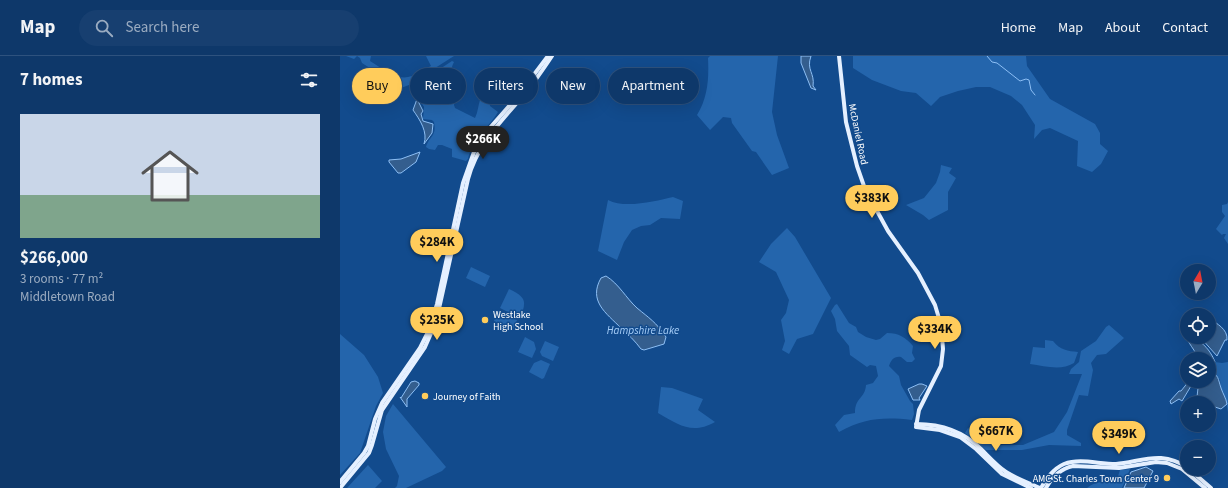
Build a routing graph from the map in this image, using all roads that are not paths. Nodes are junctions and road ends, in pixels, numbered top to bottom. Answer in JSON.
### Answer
{"nodes":[{"id":1,"x":548,"y":56,"type":"edge"},
{"id":2,"x":552,"y":56,"type":"edge"},
{"id":3,"x":839,"y":56,"type":"edge"},
{"id":4,"x":446,"y":279,"type":"junction"},
{"id":5,"x":440,"y":288,"type":"junction"},
{"id":6,"x":434,"y":314,"type":"junction"},
{"id":7,"x":436,"y":322,"type":"junction"},
{"id":8,"x":916,"y":426,"type":"junction"},
{"id":9,"x":970,"y":444,"type":"junction"},
{"id":10,"x":1131,"y":462,"type":"junction"},
{"id":11,"x":996,"y":464,"type":"junction"},
{"id":12,"x":1180,"y":464,"type":"edge"},
{"id":13,"x":1117,"y":468,"type":"junction"},
{"id":14,"x":1002,"y":469,"type":"junction"},
{"id":15,"x":1197,"y":476,"type":"edge"},
{"id":16,"x":1014,"y":481,"type":"junction"},
{"id":17,"x":1048,"y":481,"type":"junction"},
{"id":18,"x":340,"y":482,"type":"edge"},
{"id":19,"x":1030,"y":486,"type":"edge"},
{"id":20,"x":340,"y":488,"type":"edge"},
{"id":21,"x":1040,"y":488,"type":"edge"},
{"id":22,"x":1047,"y":488,"type":"edge"},
{"id":23,"x":1205,"y":488,"type":"edge"},
{"id":24,"x":1211,"y":488,"type":"edge"}],
"edges":[{"from":1,"to":5,"type":"main road"},
{"from":2,"to":4,"type":"main road"},
{"from":3,"to":8,"type":"main road","name":"McDaniel Road"},
{"from":4,"to":5,"type":"main road"},
{"from":4,"to":7,"type":"main road"},
{"from":5,"to":6,"type":"main road"},
{"from":6,"to":7,"type":"main road"},
{"from":6,"to":18,"type":"main road"},
{"from":7,"to":20,"type":"main road"},
{"from":8,"to":9,"type":"main road"},
{"from":8,"to":11,"type":"main road"},
{"from":9,"to":11,"type":"main road"},
{"from":9,"to":16,"type":"main road"},
{"from":10,"to":12,"type":"main road"},
{"from":10,"to":13,"type":"main road"},
{"from":10,"to":17,"type":"main road"},
{"from":11,"to":14,"type":"main road"},
{"from":13,"to":17,"type":"main road"},
{"from":13,"to":23,"type":"main road"},
{"from":14,"to":16,"type":"main road"},
{"from":14,"to":19,"type":"main road"},
{"from":15,"to":24,"type":"main road"},
{"from":16,"to":19,"type":"main road"},
{"from":17,"to":19,"type":"main road"},
{"from":17,"to":21,"type":"main road"},
{"from":17,"to":22,"type":"main road"},
{"from":19,"to":21,"type":"main road"}]}
